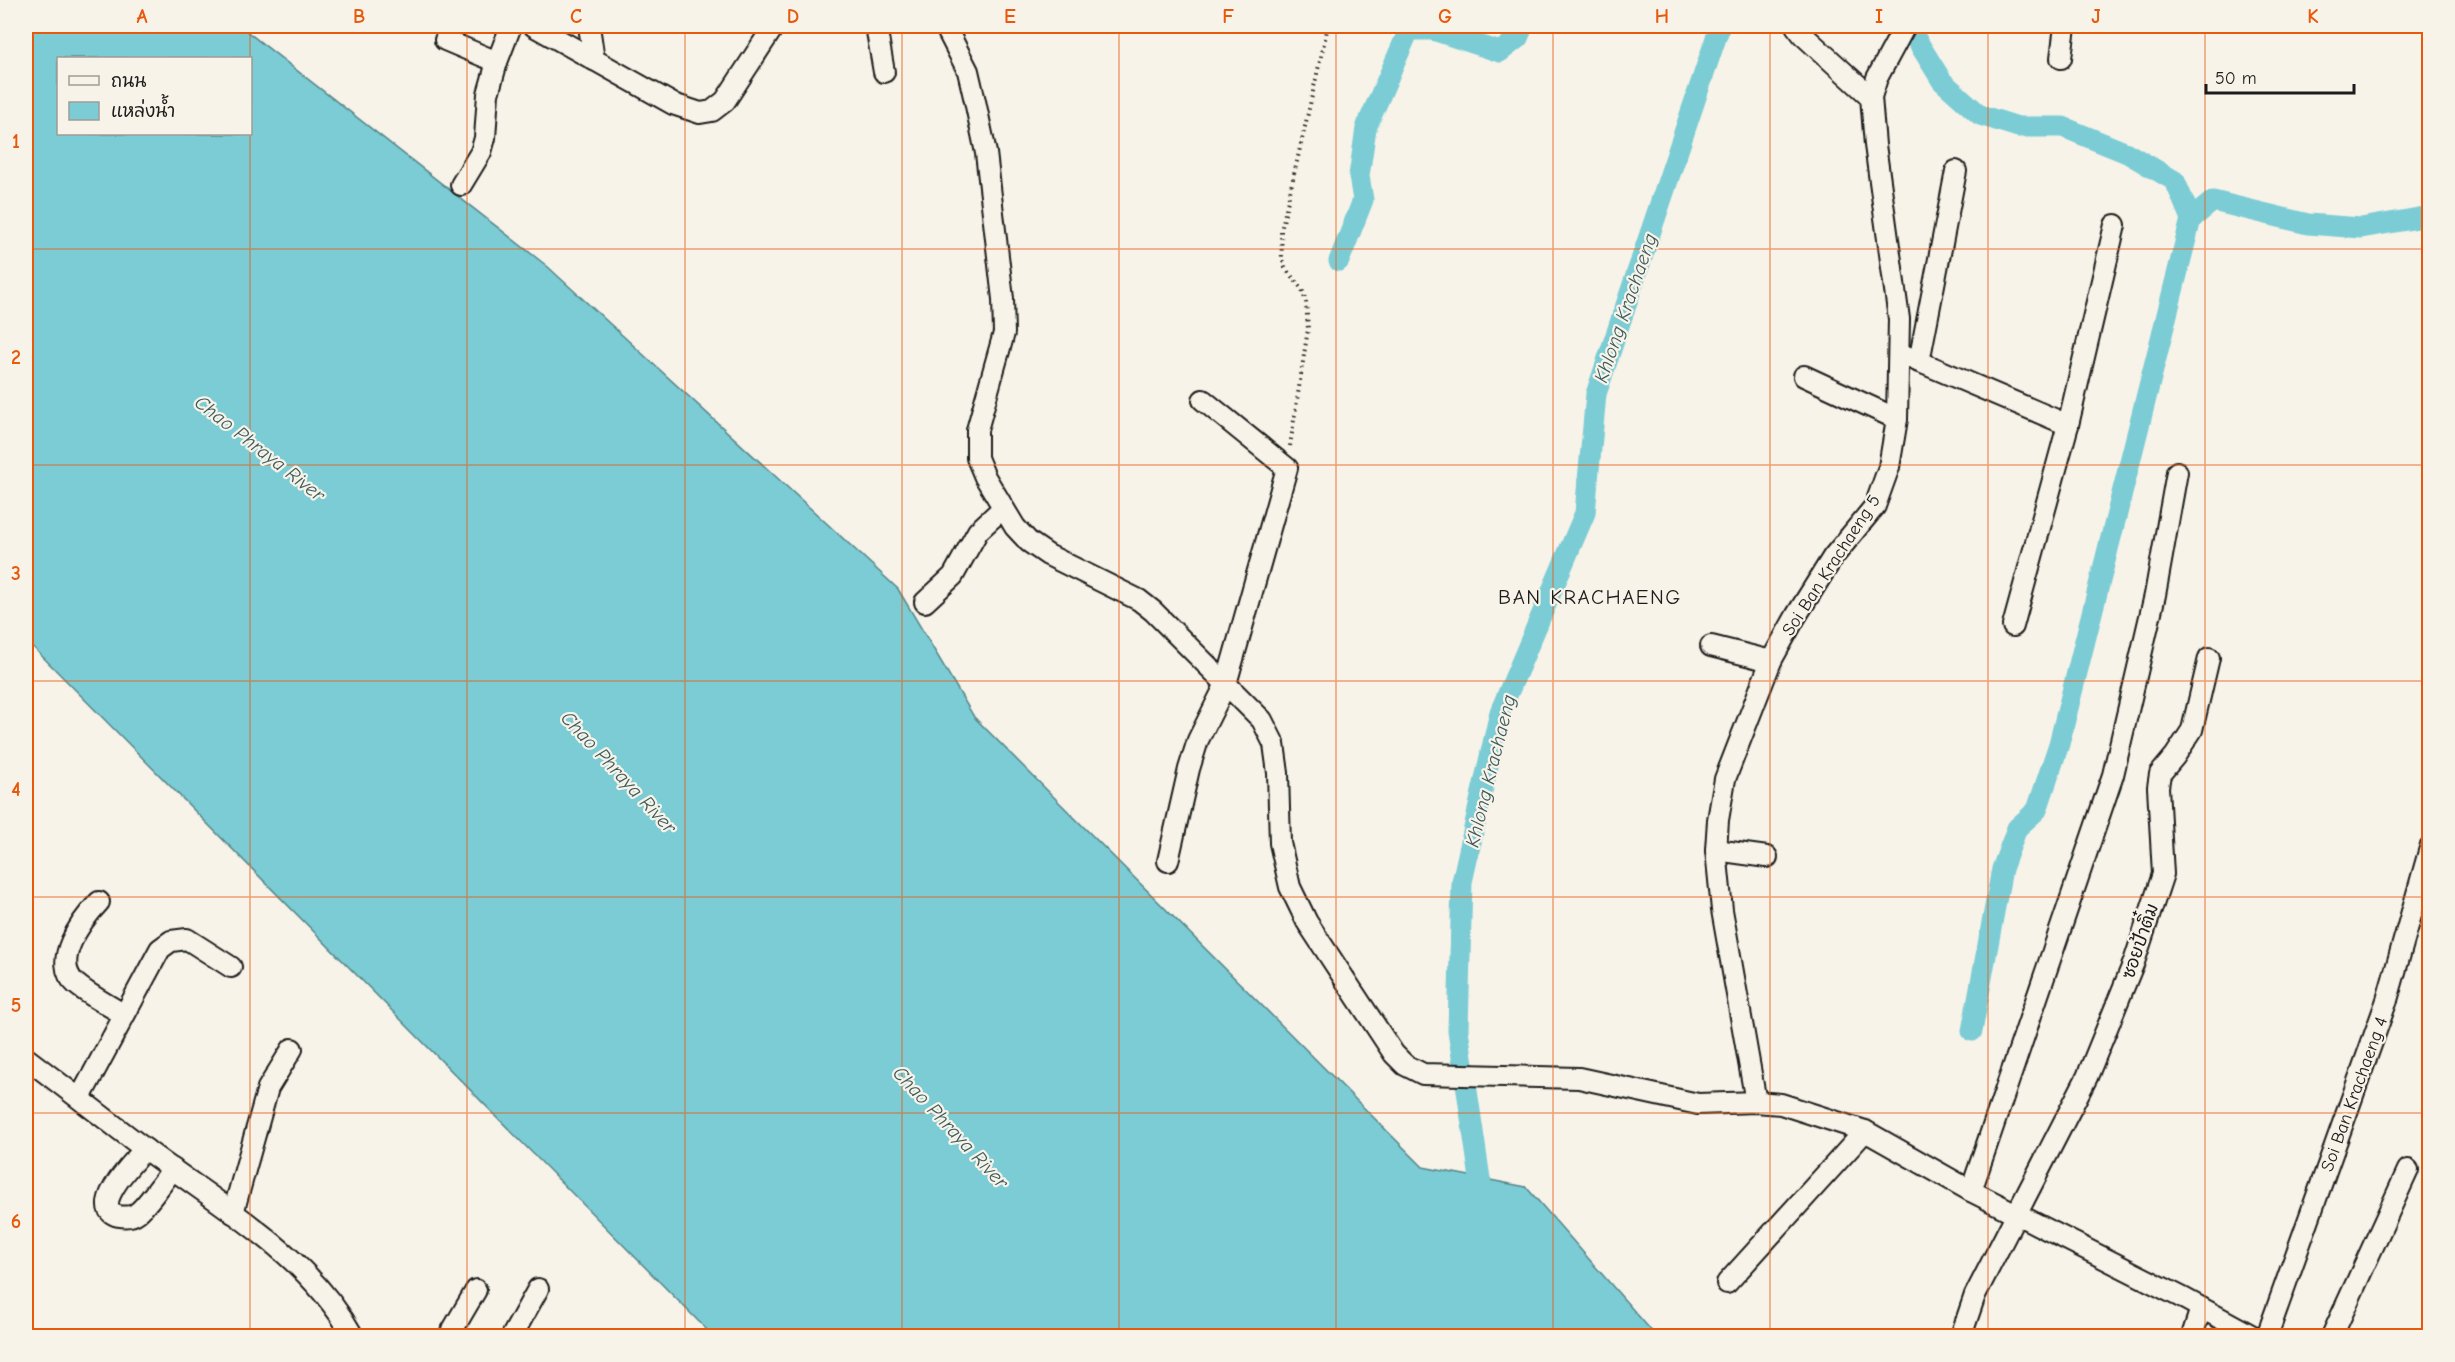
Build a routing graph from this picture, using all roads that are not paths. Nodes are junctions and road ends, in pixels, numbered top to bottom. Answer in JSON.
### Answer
{"nodes":[{"id":1,"x":511,"y":26,"type":"edge"},
{"id":2,"x":534,"y":26,"type":"edge"},
{"id":3,"x":589,"y":26,"type":"edge"},
{"id":4,"x":774,"y":26,"type":"edge"},
{"id":5,"x":876,"y":26,"type":"edge"},
{"id":6,"x":1796,"y":26,"type":"edge"},
{"id":7,"x":1905,"y":26,"type":"edge"},
{"id":8,"x":2066,"y":26,"type":"edge"},
{"id":9,"x":950,"y":28,"type":"edge"},
{"id":10,"x":445,"y":40,"type":"dead end"},
{"id":11,"x":2061,"y":58,"type":"dead end"},
{"id":12,"x":594,"y":60,"type":"junction"},
{"id":13,"x":497,"y":62,"type":"junction"},
{"id":14,"x":884,"y":72,"type":"dead end"},
{"id":15,"x":1871,"y":97,"type":"junction"},
{"id":16,"x":1956,"y":171,"type":"dead end"},
{"id":17,"x":461,"y":185,"type":"dead end"},
{"id":18,"x":2115,"y":225,"type":"dead end"},
{"id":19,"x":1898,"y":353,"type":"junction"},
{"id":20,"x":1919,"y":362,"type":"junction"},
{"id":21,"x":1804,"y":376,"type":"dead end"},
{"id":22,"x":1203,"y":400,"type":"dead end"},
{"id":23,"x":1898,"y":419,"type":"junction"},
{"id":24,"x":2068,"y":425,"type":"junction"},
{"id":25,"x":2177,"y":472,"type":"dead end"},
{"id":26,"x":1004,"y":508,"type":"junction"},
{"id":27,"x":925,"y":602,"type":"dead end"},
{"id":28,"x":2013,"y":626,"type":"dead end"},
{"id":29,"x":1711,"y":646,"type":"dead end"},
{"id":30,"x":2209,"y":657,"type":"dead end"},
{"id":31,"x":1771,"y":661,"type":"junction"},
{"id":32,"x":1226,"y":684,"type":"junction"},
{"id":33,"x":2430,"y":848,"type":"edge"},
{"id":34,"x":1716,"y":850,"type":"junction"},
{"id":35,"x":1767,"y":857,"type":"dead end"},
{"id":36,"x":1168,"y":861,"type":"dead end"},
{"id":37,"x":99,"y":902,"type":"dead end"},
{"id":38,"x":231,"y":968,"type":"dead end"},
{"id":39,"x":124,"y":1015,"type":"junction"},
{"id":40,"x":292,"y":1049,"type":"dead end"},
{"id":41,"x":26,"y":1058,"type":"edge"},
{"id":42,"x":80,"y":1098,"type":"junction"},
{"id":43,"x":1756,"y":1102,"type":"junction"},
{"id":44,"x":1865,"y":1131,"type":"junction"},
{"id":45,"x":145,"y":1149,"type":"junction"},
{"id":46,"x":172,"y":1169,"type":"junction"},
{"id":47,"x":2408,"y":1170,"type":"dead end"},
{"id":48,"x":1971,"y":1191,"type":"junction"},
{"id":49,"x":233,"y":1213,"type":"junction"},
{"id":50,"x":2015,"y":1214,"type":"junction"},
{"id":51,"x":1727,"y":1283,"type":"dead end"},
{"id":52,"x":537,"y":1289,"type":"dead end"},
{"id":53,"x":476,"y":1290,"type":"dead end"},
{"id":54,"x":2201,"y":1308,"type":"junction"},
{"id":55,"x":353,"y":1336,"type":"edge"},
{"id":56,"x":449,"y":1336,"type":"edge"},
{"id":57,"x":512,"y":1336,"type":"edge"},
{"id":58,"x":1961,"y":1336,"type":"edge"},
{"id":59,"x":2192,"y":1336,"type":"edge"},
{"id":60,"x":2253,"y":1336,"type":"edge"},
{"id":61,"x":2267,"y":1336,"type":"edge"},
{"id":62,"x":2332,"y":1336,"type":"edge"}],
"edges":[{"from":1,"to":13,"type":"street"},
{"from":2,"to":12,"type":"street"},
{"from":3,"to":12,"type":"street"},
{"from":4,"to":12,"type":"street"},
{"from":5,"to":14,"type":"street"},
{"from":6,"to":15,"type":"street"},
{"from":7,"to":15,"type":"street","name":"Soi Ban Krachaeng 5"},
{"from":8,"to":11,"type":"street"},
{"from":9,"to":26,"type":"street"},
{"from":10,"to":13,"type":"street"},
{"from":13,"to":17,"type":"street"},
{"from":15,"to":19,"type":"street","name":"Soi Ban Krachaeng 5"},
{"from":16,"to":20,"type":"street"},
{"from":18,"to":24,"type":"street"},
{"from":19,"to":20,"type":"street"},
{"from":19,"to":23,"type":"street","name":"Soi Ban Krachaeng 5"},
{"from":20,"to":24,"type":"street"},
{"from":21,"to":23,"type":"street"},
{"from":22,"to":32,"type":"street"},
{"from":23,"to":31,"type":"street","name":"Soi Ban Krachaeng 5"},
{"from":24,"to":28,"type":"street"},
{"from":25,"to":48,"type":"street"},
{"from":26,"to":27,"type":"street"},
{"from":26,"to":32,"type":"street"},
{"from":29,"to":31,"type":"street"},
{"from":30,"to":50,"type":"street","name":"ซอยป้าติ๋ม"},
{"from":31,"to":34,"type":"street","name":"Soi Ban Krachaeng 5"},
{"from":32,"to":36,"type":"street"},
{"from":32,"to":43,"type":"street"},
{"from":33,"to":61,"type":"street","name":"Soi Ban Krachaeng 4"},
{"from":34,"to":35,"type":"street"},
{"from":34,"to":43,"type":"street","name":"Soi Ban Krachaeng 5"},
{"from":37,"to":39,"type":"street"},
{"from":38,"to":39,"type":"street"},
{"from":39,"to":42,"type":"street"},
{"from":40,"to":49,"type":"street"},
{"from":41,"to":42,"type":"street"},
{"from":42,"to":45,"type":"street"},
{"from":43,"to":44,"type":"street"},
{"from":44,"to":48,"type":"street"},
{"from":44,"to":51,"type":"street"},
{"from":45,"to":46,"type":"street"},
{"from":45,"to":46,"type":"street"},
{"from":46,"to":49,"type":"street"},
{"from":47,"to":62,"type":"street"},
{"from":48,"to":50,"type":"street"},
{"from":49,"to":55,"type":"street"},
{"from":50,"to":54,"type":"street"},
{"from":50,"to":58,"type":"street","name":"ซอยป้าติ๋ม"},
{"from":52,"to":57,"type":"street"},
{"from":53,"to":56,"type":"street"},
{"from":54,"to":59,"type":"street"},
{"from":54,"to":60,"type":"street"}]}
